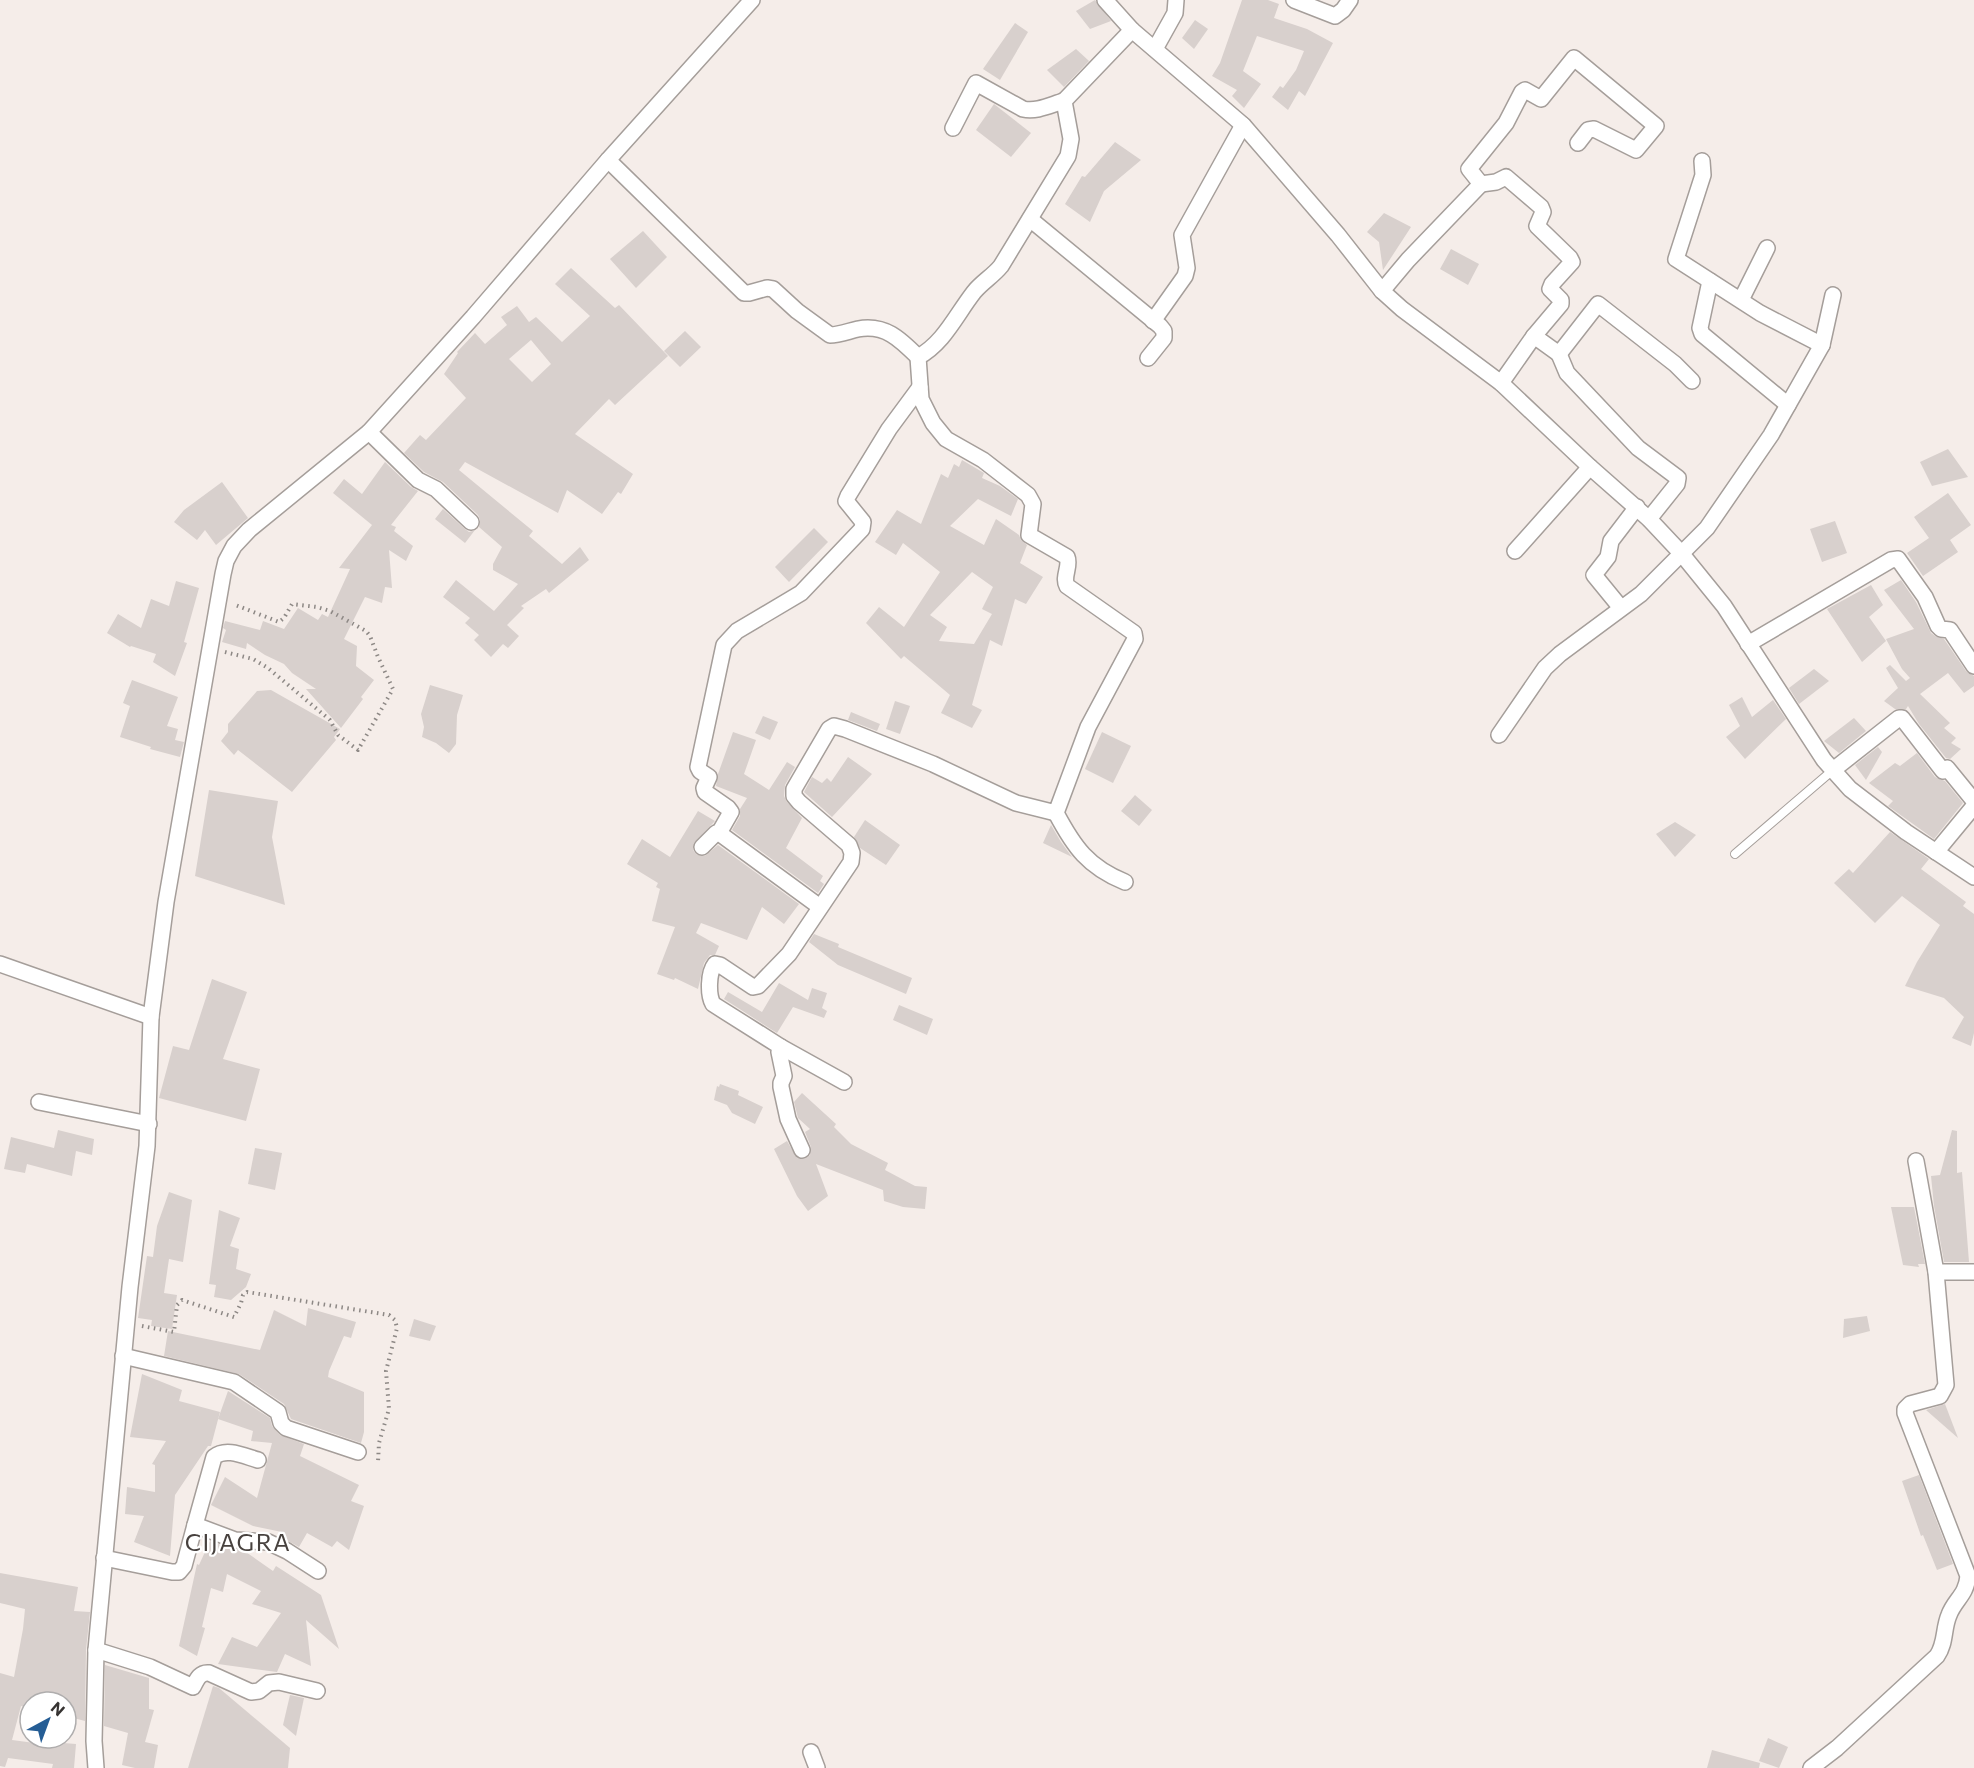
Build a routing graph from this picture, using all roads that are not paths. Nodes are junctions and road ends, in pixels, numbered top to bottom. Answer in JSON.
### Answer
{"nodes":[{"id":1,"x":752,"y":0,"type":"edge"},
{"id":2,"x":1105,"y":0,"type":"edge"},
{"id":3,"x":1176,"y":0,"type":"edge"},
{"id":4,"x":1294,"y":0,"type":"edge"},
{"id":5,"x":1350,"y":0,"type":"edge"},
{"id":6,"x":1132,"y":30,"type":"junction"},
{"id":7,"x":1155,"y":49,"type":"junction"},
{"id":8,"x":1064,"y":101,"type":"junction"},
{"id":9,"x":1243,"y":126,"type":"junction"},
{"id":10,"x":953,"y":128,"type":"dead end"},
{"id":11,"x":1578,"y":143,"type":"dead end"},
{"id":12,"x":608,"y":160,"type":"junction"},
{"id":13,"x":1702,"y":161,"type":"dead end"},
{"id":14,"x":1481,"y":184,"type":"junction"},
{"id":15,"x":1030,"y":219,"type":"junction"},
{"id":16,"x":1767,"y":248,"type":"dead end"},
{"id":17,"x":1710,"y":281,"type":"junction"},
{"id":18,"x":1382,"y":291,"type":"junction"},
{"id":19,"x":1833,"y":295,"type":"dead end"},
{"id":20,"x":1741,"y":300,"type":"junction"},
{"id":21,"x":1153,"y":321,"type":"junction"},
{"id":22,"x":1534,"y":336,"type":"junction"},
{"id":23,"x":1821,"y":345,"type":"junction"},
{"id":24,"x":1559,"y":354,"type":"junction"},
{"id":25,"x":918,"y":357,"type":"junction"},
{"id":26,"x":1148,"y":358,"type":"dead end"},
{"id":27,"x":1692,"y":381,"type":"dead end"},
{"id":28,"x":1501,"y":384,"type":"junction"},
{"id":29,"x":921,"y":387,"type":"junction"},
{"id":30,"x":1788,"y":405,"type":"junction"},
{"id":31,"x":369,"y":432,"type":"junction"},
{"id":32,"x":1590,"y":466,"type":"junction"},
{"id":33,"x":1637,"y":507,"type":"junction"},
{"id":34,"x":1649,"y":519,"type":"junction"},
{"id":35,"x":471,"y":522,"type":"dead end"},
{"id":36,"x":1515,"y":551,"type":"dead end"},
{"id":37,"x":1681,"y":553,"type":"junction"},
{"id":38,"x":1621,"y":608,"type":"junction"},
{"id":39,"x":1749,"y":644,"type":"junction"},
{"id":40,"x":1974,"y":666,"type":"edge"},
{"id":41,"x":1499,"y":735,"type":"dead end"},
{"id":42,"x":1833,"y":770,"type":"junction"},
{"id":43,"x":1974,"y":801,"type":"edge"},
{"id":44,"x":1974,"y":806,"type":"edge"},
{"id":45,"x":1056,"y":813,"type":"junction"},
{"id":46,"x":719,"y":834,"type":"junction"},
{"id":47,"x":702,"y":847,"type":"dead end"},
{"id":48,"x":1936,"y":852,"type":"junction"},
{"id":49,"x":1735,"y":854,"type":"dead end"},
{"id":50,"x":1974,"y":877,"type":"edge"},
{"id":51,"x":1125,"y":882,"type":"dead end"},
{"id":52,"x":820,"y":907,"type":"junction"},
{"id":53,"x":0,"y":964,"type":"edge"},
{"id":54,"x":151,"y":1017,"type":"junction"},
{"id":55,"x":782,"y":1047,"type":"junction"},
{"id":56,"x":844,"y":1082,"type":"dead end"},
{"id":57,"x":39,"y":1102,"type":"dead end"},
{"id":58,"x":149,"y":1124,"type":"junction"},
{"id":59,"x":802,"y":1150,"type":"dead end"},
{"id":60,"x":1916,"y":1161,"type":"dead end"},
{"id":61,"x":1936,"y":1272,"type":"junction"},
{"id":62,"x":1974,"y":1272,"type":"edge"},
{"id":63,"x":123,"y":1356,"type":"junction"},
{"id":64,"x":358,"y":1452,"type":"dead end"},
{"id":65,"x":258,"y":1460,"type":"dead end"},
{"id":66,"x":195,"y":1525,"type":"junction"},
{"id":67,"x":104,"y":1558,"type":"junction"},
{"id":68,"x":318,"y":1571,"type":"dead end"},
{"id":69,"x":96,"y":1650,"type":"junction"},
{"id":70,"x":317,"y":1691,"type":"dead end"},
{"id":71,"x":811,"y":1752,"type":"dead end"},
{"id":72,"x":96,"y":1768,"type":"edge"},
{"id":73,"x":817,"y":1768,"type":"edge"},
{"id":74,"x":1811,"y":1768,"type":"edge"}],
"edges":[{"from":1,"to":12,"type":"street"},
{"from":2,"to":6,"type":"street"},
{"from":3,"to":7,"type":"street"},
{"from":4,"to":5,"type":"street"},
{"from":6,"to":7,"type":"street"},
{"from":6,"to":8,"type":"street"},
{"from":7,"to":9,"type":"street"},
{"from":8,"to":10,"type":"street"},
{"from":8,"to":15,"type":"street"},
{"from":9,"to":18,"type":"street"},
{"from":9,"to":21,"type":"street"},
{"from":11,"to":14,"type":"street"},
{"from":12,"to":25,"type":"street"},
{"from":12,"to":31,"type":"street"},
{"from":13,"to":17,"type":"street"},
{"from":14,"to":18,"type":"street"},
{"from":14,"to":22,"type":"street"},
{"from":15,"to":21,"type":"street"},
{"from":15,"to":25,"type":"street"},
{"from":16,"to":20,"type":"street"},
{"from":17,"to":20,"type":"street"},
{"from":17,"to":30,"type":"street"},
{"from":18,"to":28,"type":"street"},
{"from":19,"to":23,"type":"street"},
{"from":20,"to":23,"type":"street"},
{"from":21,"to":26,"type":"street"},
{"from":22,"to":24,"type":"street"},
{"from":22,"to":28,"type":"street"},
{"from":23,"to":30,"type":"street"},
{"from":24,"to":27,"type":"street"},
{"from":24,"to":34,"type":"street"},
{"from":25,"to":29,"type":"street"},
{"from":28,"to":32,"type":"street"},
{"from":29,"to":45,"type":"street"},
{"from":29,"to":46,"type":"street"},
{"from":30,"to":37,"type":"street"},
{"from":31,"to":35,"type":"street"},
{"from":31,"to":54,"type":"street"},
{"from":32,"to":33,"type":"street"},
{"from":32,"to":36,"type":"street"},
{"from":33,"to":34,"type":"street"},
{"from":33,"to":38,"type":"street"},
{"from":34,"to":37,"type":"street"},
{"from":37,"to":38,"type":"street"},
{"from":37,"to":39,"type":"street"},
{"from":38,"to":41,"type":"street"},
{"from":39,"to":40,"type":"street"},
{"from":39,"to":42,"type":"street"},
{"from":42,"to":43,"type":"street"},
{"from":42,"to":48,"type":"street"},
{"from":42,"to":49,"type":"lane"},
{"from":44,"to":48,"type":"street"},
{"from":45,"to":51,"type":"street"},
{"from":45,"to":52,"type":"street"},
{"from":46,"to":47,"type":"street"},
{"from":46,"to":52,"type":"street"},
{"from":48,"to":50,"type":"street"},
{"from":52,"to":55,"type":"street"},
{"from":53,"to":54,"type":"street"},
{"from":54,"to":58,"type":"street"},
{"from":55,"to":56,"type":"street"},
{"from":55,"to":59,"type":"street"},
{"from":57,"to":58,"type":"street"},
{"from":58,"to":63,"type":"street"},
{"from":60,"to":61,"type":"street"},
{"from":61,"to":62,"type":"street"},
{"from":61,"to":74,"type":"street"},
{"from":63,"to":64,"type":"street"},
{"from":63,"to":67,"type":"street"},
{"from":65,"to":66,"type":"street"},
{"from":66,"to":67,"type":"street"},
{"from":66,"to":68,"type":"street"},
{"from":67,"to":69,"type":"street"},
{"from":69,"to":70,"type":"street"},
{"from":69,"to":72,"type":"street"},
{"from":71,"to":73,"type":"street"}]}
